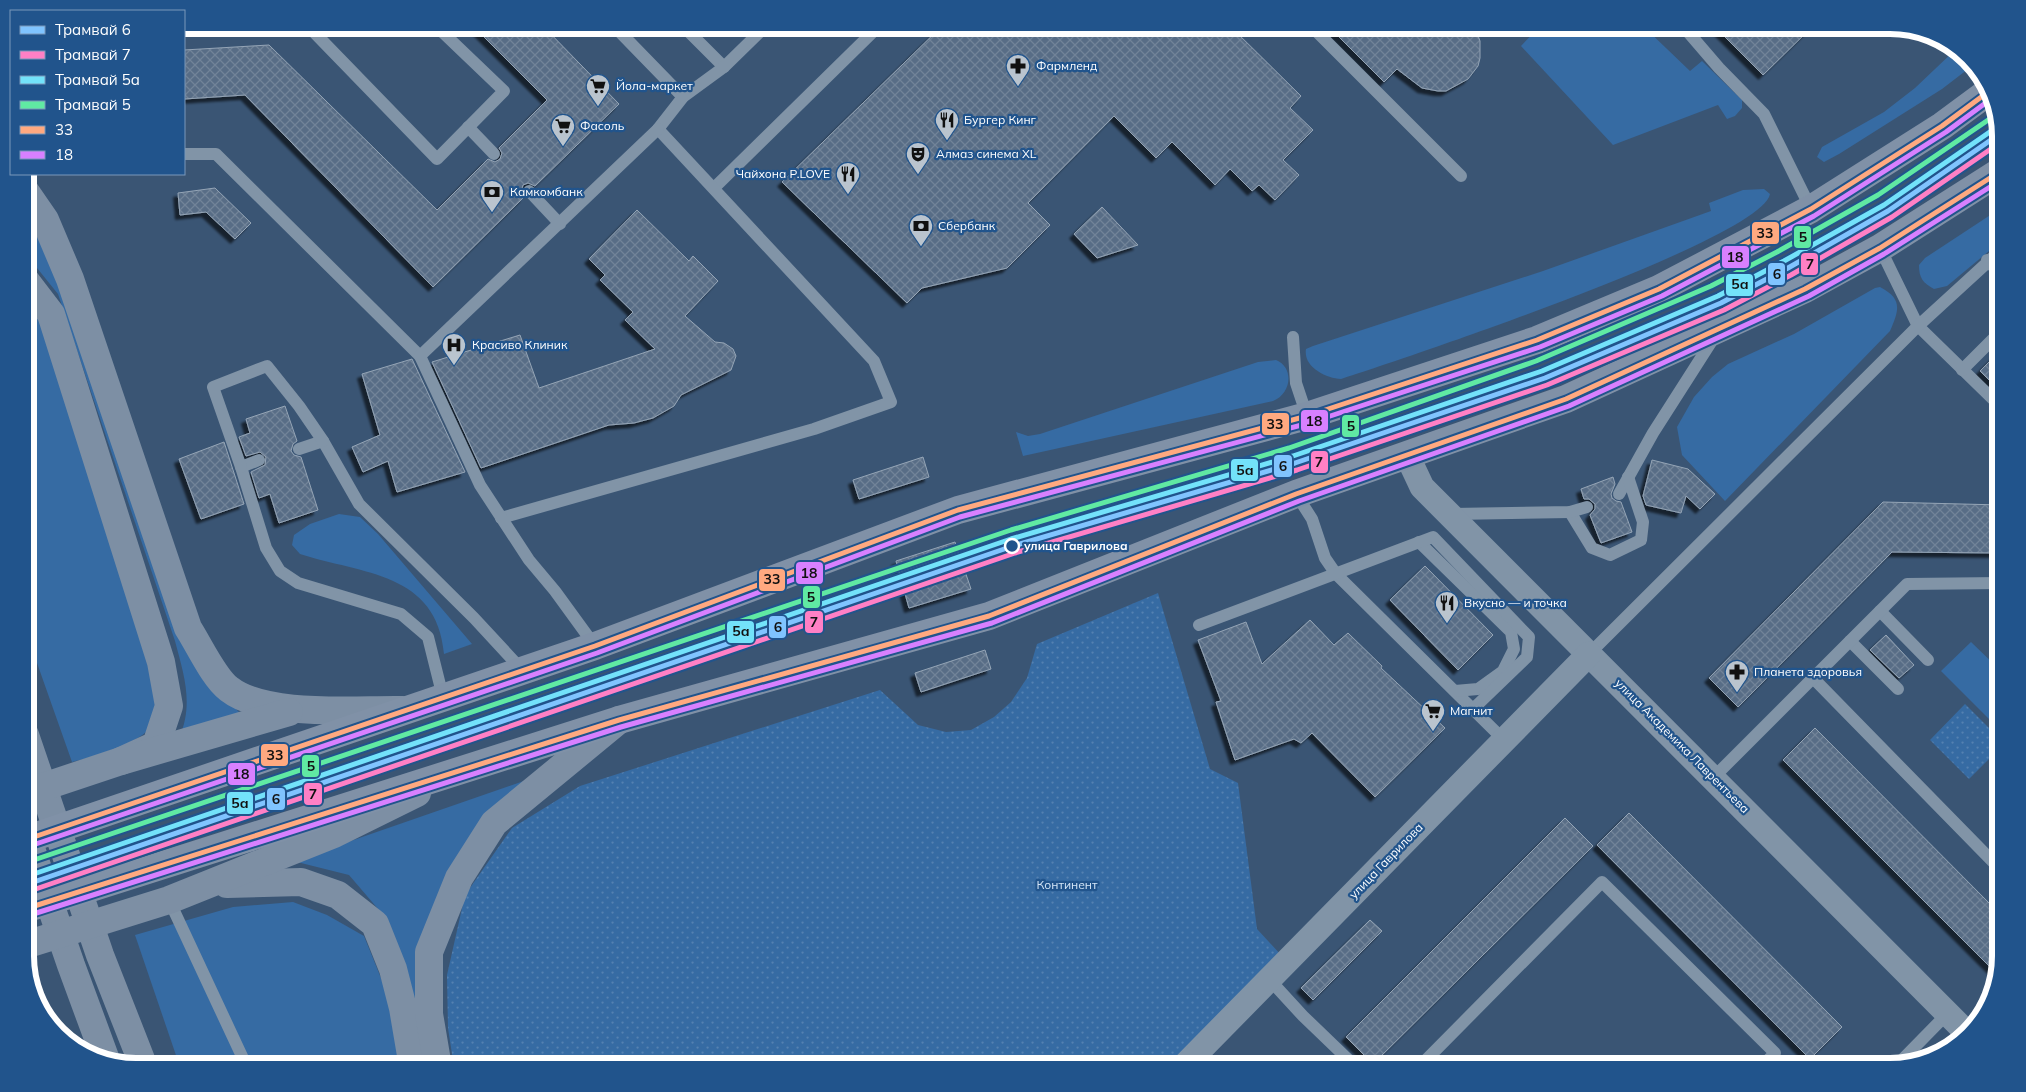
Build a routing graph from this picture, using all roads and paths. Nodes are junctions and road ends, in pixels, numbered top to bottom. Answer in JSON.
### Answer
{"nodes":[{"id":1,"x":315,"y":34,"type":"edge"},
{"id":2,"x":444,"y":34,"type":"edge"},
{"id":3,"x":622,"y":34,"type":"edge"},
{"id":4,"x":691,"y":34,"type":"edge"},
{"id":5,"x":758,"y":34,"type":"edge"},
{"id":6,"x":871,"y":34,"type":"edge"},
{"id":7,"x":1319,"y":34,"type":"edge"},
{"id":8,"x":1690,"y":34,"type":"edge"},
{"id":9,"x":724,"y":67,"type":"junction"},
{"id":10,"x":1984,"y":95,"type":"edge"},
{"id":11,"x":683,"y":97,"type":"junction"},
{"id":12,"x":468,"y":127,"type":"junction"},
{"id":13,"x":658,"y":129,"type":"junction"},
{"id":14,"x":185,"y":154,"type":"edge"},
{"id":15,"x":494,"y":154,"type":"dead end"},
{"id":16,"x":1461,"y":176,"type":"dead end"},
{"id":17,"x":1992,"y":178,"type":"edge"},
{"id":18,"x":714,"y":188,"type":"junction"},
{"id":19,"x":529,"y":191,"type":"dead end"},
{"id":20,"x":34,"y":205,"type":"edge"},
{"id":21,"x":1811,"y":209,"type":"junction"},
{"id":22,"x":560,"y":224,"type":"junction"},
{"id":23,"x":1880,"y":248,"type":"junction"},
{"id":24,"x":1992,"y":256,"type":"edge"},
{"id":25,"x":1987,"y":260,"type":"junction"},
{"id":26,"x":1992,"y":265,"type":"edge"},
{"id":27,"x":34,"y":292,"type":"edge"},
{"id":28,"x":1918,"y":326,"type":"junction"},
{"id":29,"x":1720,"y":329,"type":"junction"},
{"id":30,"x":1293,"y":337,"type":"dead end"},
{"id":31,"x":1992,"y":340,"type":"edge"},
{"id":32,"x":420,"y":356,"type":"junction"},
{"id":33,"x":1962,"y":370,"type":"junction"},
{"id":34,"x":1992,"y":398,"type":"edge"},
{"id":35,"x":1307,"y":416,"type":"junction"},
{"id":36,"x":323,"y":441,"type":"junction"},
{"id":37,"x":299,"y":449,"type":"dead end"},
{"id":38,"x":1407,"y":455,"type":"junction"},
{"id":39,"x":259,"y":460,"type":"dead end"},
{"id":40,"x":241,"y":467,"type":"junction"},
{"id":41,"x":1628,"y":477,"type":"junction"},
{"id":42,"x":1296,"y":494,"type":"junction"},
{"id":43,"x":1619,"y":494,"type":"dead end"},
{"id":44,"x":1587,"y":507,"type":"dead end"},
{"id":45,"x":1570,"y":512,"type":"junction"},
{"id":46,"x":1449,"y":514,"type":"junction"},
{"id":47,"x":501,"y":518,"type":"junction"},
{"id":48,"x":1420,"y":542,"type":"junction"},
{"id":49,"x":1336,"y":574,"type":"junction"},
{"id":50,"x":1992,"y":584,"type":"edge"},
{"id":51,"x":1880,"y":611,"type":"junction"},
{"id":52,"x":1199,"y":625,"type":"dead end"},
{"id":53,"x":1850,"y":641,"type":"junction"},
{"id":54,"x":595,"y":646,"type":"junction"},
{"id":55,"x":1589,"y":654,"type":"junction"},
{"id":56,"x":1928,"y":660,"type":"dead end"},
{"id":57,"x":523,"y":671,"type":"junction"},
{"id":58,"x":1813,"y":678,"type":"junction"},
{"id":59,"x":1898,"y":689,"type":"dead end"},
{"id":60,"x":1455,"y":691,"type":"junction"},
{"id":61,"x":444,"y":697,"type":"junction"},
{"id":62,"x":298,"y":709,"type":"junction"},
{"id":63,"x":1473,"y":709,"type":"junction"},
{"id":64,"x":406,"y":710,"type":"junction"},
{"id":65,"x":619,"y":720,"type":"junction"},
{"id":66,"x":1504,"y":740,"type":"junction"},
{"id":67,"x":34,"y":761,"type":"edge"},
{"id":68,"x":121,"y":761,"type":"junction"},
{"id":69,"x":471,"y":766,"type":"junction"},
{"id":70,"x":1713,"y":778,"type":"junction"},
{"id":71,"x":34,"y":790,"type":"edge"},
{"id":72,"x":34,"y":837,"type":"edge"},
{"id":73,"x":34,"y":857,"type":"edge"},
{"id":74,"x":1992,"y":861,"type":"edge"},
{"id":75,"x":208,"y":885,"type":"junction"},
{"id":76,"x":169,"y":900,"type":"junction"},
{"id":77,"x":34,"y":906,"type":"edge"},
{"id":78,"x":34,"y":942,"type":"edge"},
{"id":79,"x":1270,"y":980,"type":"junction"},
{"id":80,"x":1948,"y":1014,"type":"junction"},
{"id":81,"x":1962,"y":1028,"type":"edge"},
{"id":82,"x":134,"y":1038,"type":"junction"},
{"id":83,"x":103,"y":1052,"type":"edge"},
{"id":84,"x":1905,"y":1057,"type":"edge"},
{"id":85,"x":141,"y":1058,"type":"edge"},
{"id":86,"x":144,"y":1058,"type":"edge"},
{"id":87,"x":243,"y":1058,"type":"edge"},
{"id":88,"x":411,"y":1058,"type":"edge"},
{"id":89,"x":436,"y":1058,"type":"edge"},
{"id":90,"x":1192,"y":1058,"type":"edge"},
{"id":91,"x":1347,"y":1058,"type":"edge"},
{"id":92,"x":1428,"y":1058,"type":"edge"},
{"id":93,"x":1770,"y":1058,"type":"edge"}],
"edges":[{"from":1,"to":12,"type":"lane"},
{"from":2,"to":12,"type":"lane"},
{"from":3,"to":11,"type":"lane"},
{"from":4,"to":9,"type":"lane"},
{"from":5,"to":9,"type":"lane"},
{"from":6,"to":18,"type":"lane"},
{"from":7,"to":16,"type":"lane"},
{"from":8,"to":21,"type":"lane"},
{"from":9,"to":11,"type":"lane"},
{"from":10,"to":21,"type":"main road"},
{"from":11,"to":13,"type":"lane"},
{"from":12,"to":15,"type":"lane"},
{"from":13,"to":18,"type":"lane"},
{"from":13,"to":22,"type":"lane"},
{"from":14,"to":32,"type":"lane"},
{"from":17,"to":23,"type":"main road"},
{"from":18,"to":47,"type":"lane"},
{"from":19,"to":22,"type":"lane"},
{"from":20,"to":62,"type":"main road"},
{"from":21,"to":35,"type":"main road"},
{"from":22,"to":32,"type":"lane"},
{"from":23,"to":28,"type":"lane"},
{"from":23,"to":29,"type":"main road"},
{"from":24,"to":25,"type":"lane"},
{"from":25,"to":26,"type":"lane"},
{"from":25,"to":28,"type":"lane"},
{"from":27,"to":68,"type":"main road"},
{"from":28,"to":33,"type":"lane"},
{"from":28,"to":55,"type":"lane"},
{"from":29,"to":38,"type":"main road"},
{"from":29,"to":41,"type":"lane"},
{"from":30,"to":35,"type":"lane"},
{"from":31,"to":33,"type":"lane"},
{"from":32,"to":47,"type":"lane"},
{"from":33,"to":34,"type":"lane"},
{"from":35,"to":54,"type":"main road"},
{"from":36,"to":37,"type":"lane"},
{"from":36,"to":40,"type":"lane"},
{"from":36,"to":57,"type":"lane"},
{"from":38,"to":42,"type":"main road"},
{"from":38,"to":46,"type":"street","name":"улица Академика Лаврентьева"},
{"from":39,"to":40,"type":"lane"},
{"from":40,"to":61,"type":"lane"},
{"from":41,"to":43,"type":"lane"},
{"from":41,"to":45,"type":"lane"},
{"from":42,"to":49,"type":"lane"},
{"from":42,"to":65,"type":"main road"},
{"from":44,"to":45,"type":"lane"},
{"from":45,"to":46,"type":"lane"},
{"from":46,"to":55,"type":"street","name":"улица Академика Лаврентьева"},
{"from":47,"to":54,"type":"lane"},
{"from":48,"to":49,"type":"lane"},
{"from":48,"to":60,"type":"lane"},
{"from":48,"to":63,"type":"lane"},
{"from":49,"to":52,"type":"lane"},
{"from":49,"to":60,"type":"lane"},
{"from":50,"to":51,"type":"lane"},
{"from":51,"to":53,"type":"lane"},
{"from":51,"to":56,"type":"lane"},
{"from":53,"to":58,"type":"lane"},
{"from":53,"to":59,"type":"lane"},
{"from":54,"to":57,"type":"main road"},
{"from":55,"to":66,"type":"street","name":"улица Гаврилова"},
{"from":55,"to":70,"type":"street","name":"улица Академика Лаврентьева"},
{"from":57,"to":61,"type":"main road"},
{"from":58,"to":70,"type":"lane"},
{"from":58,"to":74,"type":"lane"},
{"from":60,"to":63,"type":"lane"},
{"from":61,"to":64,"type":"main road"},
{"from":62,"to":64,"type":"main road"},
{"from":62,"to":68,"type":"main road"},
{"from":63,"to":66,"type":"lane"},
{"from":64,"to":72,"type":"main road"},
{"from":65,"to":69,"type":"main road"},
{"from":65,"to":89,"type":"main road"},
{"from":66,"to":79,"type":"street","name":"улица Гаврилова"},
{"from":67,"to":82,"type":"main road"},
{"from":68,"to":71,"type":"main road"},
{"from":69,"to":75,"type":"main road"},
{"from":69,"to":77,"type":"main road"},
{"from":70,"to":80,"type":"street","name":"улица Академика Лаврентьева"},
{"from":73,"to":83,"type":"main road"},
{"from":75,"to":76,"type":"main road"},
{"from":75,"to":88,"type":"main road"},
{"from":76,"to":78,"type":"main road"},
{"from":76,"to":87,"type":"lane"},
{"from":79,"to":90,"type":"street","name":"улица Гаврилова"},
{"from":79,"to":91,"type":"lane"},
{"from":80,"to":81,"type":"street","name":"улица Академика Лаврентьева"},
{"from":80,"to":84,"type":"lane"},
{"from":82,"to":85,"type":"main road"},
{"from":82,"to":86,"type":"main road"},
{"from":92,"to":93,"type":"lane"}]}
